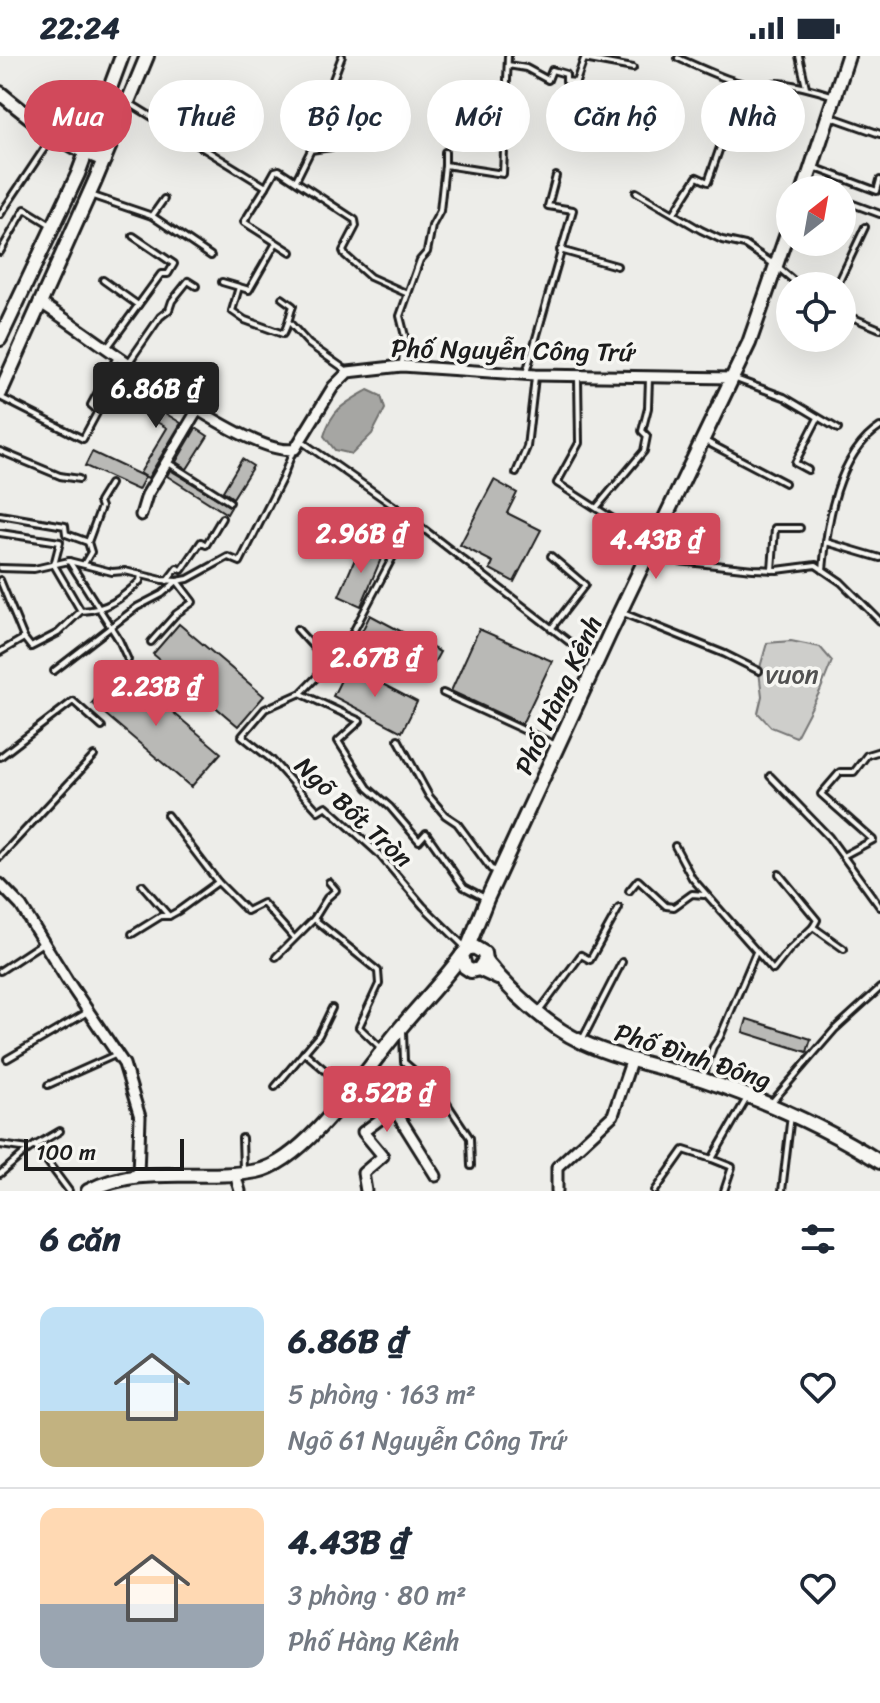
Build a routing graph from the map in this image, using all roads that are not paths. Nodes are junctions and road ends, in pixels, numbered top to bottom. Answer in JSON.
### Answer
{"nodes":[{"id":1,"x":122,"y":56,"type":"edge"},
{"id":2,"x":147,"y":56,"type":"edge"},
{"id":3,"x":342,"y":56,"type":"edge"},
{"id":4,"x":508,"y":56,"type":"edge"},
{"id":5,"x":799,"y":56,"type":"edge"},
{"id":6,"x":848,"y":56,"type":"edge"},
{"id":7,"x":678,"y":58,"type":"edge"},
{"id":8,"x":508,"y":65,"type":"junction"},
{"id":9,"x":633,"y":68,"type":"dead end"},
{"id":10,"x":113,"y":80,"type":"edge"},
{"id":11,"x":508,"y":80,"type":"edge"},
{"id":12,"x":806,"y":87,"type":"junction"},
{"id":13,"x":0,"y":93,"type":"edge"},
{"id":14,"x":132,"y":95,"type":"edge"},
{"id":15,"x":833,"y":96,"type":"junction"},
{"id":16,"x":132,"y":105,"type":"edge"},
{"id":17,"x":24,"y":113,"type":"edge"},
{"id":18,"x":827,"y":116,"type":"junction"},
{"id":19,"x":880,"y":134,"type":"edge"},
{"id":20,"x":42,"y":152,"type":"edge"},
{"id":21,"x":107,"y":152,"type":"edge"},
{"id":22,"x":445,"y":152,"type":"dead end"},
{"id":23,"x":505,"y":152,"type":"edge"},
{"id":24,"x":718,"y":152,"type":"edge"},
{"id":25,"x":86,"y":153,"type":"joint"},
{"id":26,"x":104,"y":160,"type":"junction"},
{"id":27,"x":445,"y":165,"type":"junction"},
{"id":28,"x":811,"y":166,"type":"junction"},
{"id":29,"x":556,"y":176,"type":"dead end"},
{"id":30,"x":810,"y":176,"type":"edge"},
{"id":31,"x":296,"y":180,"type":"junction"},
{"id":32,"x":880,"y":180,"type":"edge"},
{"id":33,"x":266,"y":187,"type":"junction"},
{"id":34,"x":636,"y":192,"type":"dead end"},
{"id":35,"x":88,"y":194,"type":"junction"},
{"id":36,"x":164,"y":199,"type":"dead end"},
{"id":37,"x":856,"y":205,"type":"edge"},
{"id":38,"x":674,"y":213,"type":"junction"},
{"id":39,"x":880,"y":214,"type":"edge"},
{"id":40,"x":0,"y":215,"type":"edge"},
{"id":41,"x":152,"y":216,"type":"junction"},
{"id":42,"x":53,"y":226,"type":"junction"},
{"id":43,"x":865,"y":227,"type":"dead end"},
{"id":44,"x":133,"y":236,"type":"dead end"},
{"id":45,"x":276,"y":243,"type":"junction"},
{"id":46,"x":560,"y":250,"type":"junction"},
{"id":47,"x":0,"y":252,"type":"edge"},
{"id":48,"x":291,"y":252,"type":"dead end"},
{"id":49,"x":211,"y":256,"type":"dead end"},
{"id":50,"x":778,"y":256,"type":"edge"},
{"id":51,"x":775,"y":265,"type":"junction"},
{"id":52,"x":617,"y":266,"type":"dead end"},
{"id":53,"x":783,"y":272,"type":"edge"},
{"id":54,"x":844,"y":272,"type":"edge"},
{"id":55,"x":103,"y":280,"type":"dead end"},
{"id":56,"x":222,"y":282,"type":"dead end"},
{"id":57,"x":196,"y":286,"type":"dead end"},
{"id":58,"x":239,"y":287,"type":"junction"},
{"id":59,"x":408,"y":294,"type":"junction"},
{"id":60,"x":282,"y":298,"type":"dead end"},
{"id":61,"x":39,"y":302,"type":"junction"},
{"id":62,"x":138,"y":305,"type":"junction"},
{"id":63,"x":856,"y":319,"type":"edge"},
{"id":64,"x":290,"y":323,"type":"junction"},
{"id":65,"x":880,"y":329,"type":"edge"},
{"id":66,"x":0,"y":339,"type":"edge"},
{"id":67,"x":106,"y":350,"type":"junction"},
{"id":68,"x":117,"y":357,"type":"junction"},
{"id":69,"x":127,"y":364,"type":"junction"},
{"id":70,"x":402,"y":366,"type":"junction"},
{"id":71,"x":348,"y":372,"type":"junction"},
{"id":72,"x":530,"y":375,"type":"junction"},
{"id":73,"x":578,"y":376,"type":"junction"},
{"id":74,"x":649,"y":376,"type":"junction"},
{"id":75,"x":733,"y":378,"type":"junction"},
{"id":76,"x":0,"y":395,"type":"edge"},
{"id":77,"x":198,"y":409,"type":"junction"},
{"id":78,"x":818,"y":418,"type":"junction"},
{"id":79,"x":880,"y":427,"type":"edge"},
{"id":80,"x":838,"y":429,"type":"dead end"},
{"id":81,"x":703,"y":440,"type":"junction"},
{"id":82,"x":298,"y":445,"type":"junction"},
{"id":83,"x":0,"y":451,"type":"edge"},
{"id":84,"x":167,"y":462,"type":"junction"},
{"id":85,"x":808,"y":470,"type":"dead end"},
{"id":86,"x":516,"y":473,"type":"dead end"},
{"id":87,"x":79,"y":479,"type":"dead end"},
{"id":88,"x":785,"y":483,"type":"dead end"},
{"id":89,"x":110,"y":484,"type":"dead end"},
{"id":90,"x":230,"y":502,"type":"dead end"},
{"id":91,"x":597,"y":507,"type":"junction"},
{"id":92,"x":0,"y":515,"type":"edge"},
{"id":93,"x":141,"y":515,"type":"dead end"},
{"id":94,"x":222,"y":518,"type":"dead end"},
{"id":95,"x":412,"y":521,"type":"junction"},
{"id":96,"x":800,"y":528,"type":"dead end"},
{"id":97,"x":0,"y":533,"type":"edge"},
{"id":98,"x":88,"y":542,"type":"junction"},
{"id":99,"x":826,"y":542,"type":"junction"},
{"id":100,"x":650,"y":551,"type":"junction"},
{"id":101,"x":551,"y":556,"type":"dead end"},
{"id":102,"x":880,"y":558,"type":"edge"},
{"id":103,"x":69,"y":561,"type":"junction"},
{"id":104,"x":84,"y":564,"type":"junction"},
{"id":105,"x":54,"y":565,"type":"junction"},
{"id":106,"x":0,"y":568,"type":"edge"},
{"id":107,"x":772,"y":570,"type":"junction"},
{"id":108,"x":823,"y":570,"type":"junction"},
{"id":109,"x":141,"y":574,"type":"junction"},
{"id":110,"x":0,"y":580,"type":"edge"},
{"id":111,"x":167,"y":581,"type":"junction"},
{"id":112,"x":177,"y":581,"type":"junction"},
{"id":113,"x":100,"y":610,"type":"junction"},
{"id":114,"x":81,"y":611,"type":"junction"},
{"id":115,"x":620,"y":612,"type":"junction"},
{"id":116,"x":879,"y":618,"type":"edge"},
{"id":117,"x":112,"y":629,"type":"junction"},
{"id":118,"x":297,"y":629,"type":"dead end"},
{"id":119,"x":551,"y":629,"type":"junction"},
{"id":120,"x":24,"y":638,"type":"junction"},
{"id":121,"x":151,"y":642,"type":"dead end"},
{"id":122,"x":0,"y":652,"type":"edge"},
{"id":123,"x":128,"y":660,"type":"dead end"},
{"id":124,"x":597,"y":663,"type":"junction"},
{"id":125,"x":330,"y":665,"type":"junction"},
{"id":126,"x":54,"y":671,"type":"dead end"},
{"id":127,"x":759,"y":671,"type":"dead end"},
{"id":128,"x":301,"y":693,"type":"junction"},
{"id":129,"x":443,"y":693,"type":"dead end"},
{"id":130,"x":102,"y":727,"type":"dead end"},
{"id":131,"x":398,"y":739,"type":"dead end"},
{"id":132,"x":558,"y":746,"type":"junction"},
{"id":133,"x":880,"y":751,"type":"edge"},
{"id":134,"x":94,"y":756,"type":"dead end"},
{"id":135,"x":0,"y":757,"type":"edge"},
{"id":136,"x":770,"y":776,"type":"dead end"},
{"id":137,"x":167,"y":815,"type":"dead end"},
{"id":138,"x":675,"y":846,"type":"dead end"},
{"id":139,"x":843,"y":856,"type":"junction"},
{"id":140,"x":0,"y":857,"type":"edge"},
{"id":141,"x":501,"y":872,"type":"junction"},
{"id":142,"x":779,"y":874,"type":"dead end"},
{"id":143,"x":218,"y":882,"type":"junction"},
{"id":144,"x":329,"y":882,"type":"dead end"},
{"id":145,"x":0,"y":884,"type":"edge"},
{"id":146,"x":142,"y":885,"type":"dead end"},
{"id":147,"x":629,"y":891,"type":"dead end"},
{"id":148,"x":706,"y":895,"type":"junction"},
{"id":149,"x":487,"y":899,"type":"junction"},
{"id":150,"x":880,"y":907,"type":"edge"},
{"id":151,"x":619,"y":908,"type":"dead end"},
{"id":152,"x":169,"y":916,"type":"junction"},
{"id":153,"x":314,"y":919,"type":"junction"},
{"id":154,"x":478,"y":920,"type":"junction"},
{"id":155,"x":813,"y":927,"type":"junction"},
{"id":156,"x":132,"y":934,"type":"dead end"},
{"id":157,"x":294,"y":938,"type":"junction"},
{"id":158,"x":43,"y":942,"type":"junction"},
{"id":159,"x":844,"y":949,"type":"dead end"},
{"id":160,"x":756,"y":952,"type":"junction"},
{"id":161,"x":276,"y":957,"type":"dead end"},
{"id":162,"x":464,"y":957,"type":"junction"},
{"id":163,"x":482,"y":960,"type":"junction"},
{"id":164,"x":622,"y":962,"type":"dead end"},
{"id":165,"x":0,"y":971,"type":"edge"},
{"id":166,"x":880,"y":988,"type":"edge"},
{"id":167,"x":332,"y":1008,"type":"dead end"},
{"id":168,"x":88,"y":1012,"type":"junction"},
{"id":169,"x":538,"y":1013,"type":"junction"},
{"id":170,"x":403,"y":1025,"type":"junction"},
{"id":171,"x":581,"y":1042,"type":"junction"},
{"id":172,"x":383,"y":1050,"type":"junction"},
{"id":173,"x":304,"y":1052,"type":"junction"},
{"id":174,"x":117,"y":1054,"type":"junction"},
{"id":175,"x":7,"y":1059,"type":"dead end"},
{"id":176,"x":632,"y":1059,"type":"junction"},
{"id":177,"x":363,"y":1078,"type":"junction"},
{"id":178,"x":703,"y":1080,"type":"junction"},
{"id":179,"x":48,"y":1085,"type":"dead end"},
{"id":180,"x":275,"y":1087,"type":"dead end"},
{"id":181,"x":350,"y":1092,"type":"junction"},
{"id":182,"x":748,"y":1096,"type":"junction"},
{"id":183,"x":771,"y":1104,"type":"junction"},
{"id":184,"x":394,"y":1109,"type":"junction"},
{"id":185,"x":791,"y":1113,"type":"junction"},
{"id":186,"x":60,"y":1131,"type":"dead end"},
{"id":187,"x":242,"y":1138,"type":"dead end"},
{"id":188,"x":0,"y":1145,"type":"edge"},
{"id":189,"x":35,"y":1145,"type":"junction"},
{"id":190,"x":29,"y":1149,"type":"junction"},
{"id":191,"x":712,"y":1159,"type":"junction"},
{"id":192,"x":880,"y":1162,"type":"edge"},
{"id":193,"x":471,"y":1166,"type":"dead end"},
{"id":194,"x":239,"y":1173,"type":"junction"},
{"id":195,"x":0,"y":1174,"type":"edge"},
{"id":196,"x":138,"y":1175,"type":"junction"},
{"id":197,"x":436,"y":1176,"type":"dead end"},
{"id":198,"x":69,"y":1191,"type":"edge"},
{"id":199,"x":88,"y":1191,"type":"edge"},
{"id":200,"x":240,"y":1191,"type":"edge"},
{"id":201,"x":366,"y":1191,"type":"edge"},
{"id":202,"x":557,"y":1191,"type":"edge"},
{"id":203,"x":655,"y":1191,"type":"edge"},
{"id":204,"x":724,"y":1191,"type":"edge"},
{"id":205,"x":782,"y":1191,"type":"edge"}],
"edges":[{"from":1,"to":10,"type":"street"},
{"from":2,"to":14,"type":"street"},
{"from":3,"to":31,"type":"lane"},
{"from":4,"to":8,"type":"lane"},
{"from":5,"to":12,"type":"lane"},
{"from":6,"to":15,"type":"street"},
{"from":7,"to":12,"type":"lane"},
{"from":8,"to":9,"type":"lane"},
{"from":8,"to":11,"type":"lane"},
{"from":12,"to":15,"type":"lane"},
{"from":13,"to":17,"type":"street"},
{"from":15,"to":18,"type":"street"},
{"from":16,"to":33,"type":"lane"},
{"from":18,"to":19,"type":"lane"},
{"from":18,"to":28,"type":"street"},
{"from":20,"to":40,"type":"lane"},
{"from":21,"to":26,"type":"street"},
{"from":22,"to":27,"type":"lane"},
{"from":23,"to":27,"type":"lane"},
{"from":24,"to":38,"type":"lane"},
{"from":25,"to":26,"type":"street"},
{"from":25,"to":42,"type":"street"},
{"from":26,"to":35,"type":"street"},
{"from":27,"to":59,"type":"lane"},
{"from":28,"to":30,"type":"street"},
{"from":28,"to":32,"type":"lane"},
{"from":29,"to":46,"type":"lane"},
{"from":31,"to":33,"type":"lane"},
{"from":31,"to":59,"type":"lane"},
{"from":33,"to":45,"type":"lane"},
{"from":34,"to":38,"type":"lane"},
{"from":35,"to":41,"type":"lane"},
{"from":35,"to":61,"type":"street"},
{"from":36,"to":41,"type":"lane"},
{"from":37,"to":39,"type":"lane"},
{"from":38,"to":51,"type":"lane"},
{"from":41,"to":49,"type":"lane"},
{"from":42,"to":47,"type":"lane"},
{"from":42,"to":66,"type":"street"},
{"from":43,"to":54,"type":"lane"},
{"from":44,"to":62,"type":"lane"},
{"from":45,"to":48,"type":"lane"},
{"from":45,"to":58,"type":"lane"},
{"from":46,"to":52,"type":"lane"},
{"from":46,"to":72,"type":"lane"},
{"from":50,"to":51,"type":"street","name":"Phố Hàng Kênh"},
{"from":51,"to":53,"type":"lane"},
{"from":51,"to":75,"type":"street","name":"Phố Hàng Kênh"},
{"from":55,"to":62,"type":"lane"},
{"from":56,"to":58,"type":"lane"},
{"from":57,"to":69,"type":"lane"},
{"from":58,"to":64,"type":"lane"},
{"from":59,"to":70,"type":"lane"},
{"from":60,"to":64,"type":"lane"},
{"from":61,"to":67,"type":"street"},
{"from":61,"to":76,"type":"street"},
{"from":62,"to":67,"type":"lane"},
{"from":63,"to":65,"type":"lane"},
{"from":64,"to":71,"type":"lane"},
{"from":67,"to":68,"type":"street"},
{"from":68,"to":69,"type":"street"},
{"from":68,"to":76,"type":"lane"},
{"from":69,"to":77,"type":"street"},
{"from":70,"to":71,"type":"street","name":"Phố Nguyễn Công Trứ"},
{"from":70,"to":72,"type":"street","name":"Phố Nguyễn Công Trứ"},
{"from":71,"to":82,"type":"street"},
{"from":72,"to":73,"type":"street","name":"Phố Nguyễn Công Trứ"},
{"from":72,"to":86,"type":"lane"},
{"from":73,"to":74,"type":"street","name":"Phố Nguyễn Công Trứ"},
{"from":73,"to":91,"type":"lane"},
{"from":74,"to":75,"type":"street","name":"Phố Nguyễn Công Trứ"},
{"from":74,"to":91,"type":"lane"},
{"from":75,"to":78,"type":"lane"},
{"from":75,"to":81,"type":"street","name":"Phố Hàng Kênh"},
{"from":77,"to":82,"type":"street"},
{"from":77,"to":84,"type":"street"},
{"from":78,"to":80,"type":"lane"},
{"from":78,"to":85,"type":"lane"},
{"from":79,"to":99,"type":"lane"},
{"from":81,"to":88,"type":"lane"},
{"from":81,"to":100,"type":"street","name":"Phố Hàng Kênh"},
{"from":82,"to":95,"type":"lane"},
{"from":82,"to":112,"type":"lane"},
{"from":83,"to":87,"type":"lane"},
{"from":84,"to":90,"type":"lane"},
{"from":84,"to":93,"type":"street"},
{"from":89,"to":98,"type":"lane"},
{"from":91,"to":100,"type":"lane"},
{"from":92,"to":98,"type":"lane"},
{"from":94,"to":111,"type":"lane"},
{"from":95,"to":119,"type":"lane"},
{"from":95,"to":125,"type":"lane","name":"Ngõ Bốt Tròn"},
{"from":96,"to":107,"type":"lane"},
{"from":97,"to":105,"type":"lane"},
{"from":98,"to":104,"type":"lane"},
{"from":99,"to":102,"type":"lane"},
{"from":99,"to":108,"type":"lane"},
{"from":100,"to":107,"type":"lane"},
{"from":100,"to":115,"type":"street","name":"Phố Hàng Kênh"},
{"from":101,"to":119,"type":"lane"},
{"from":103,"to":104,"type":"lane"},
{"from":103,"to":105,"type":"lane"},
{"from":103,"to":113,"type":"lane"},
{"from":104,"to":109,"type":"lane"},
{"from":105,"to":106,"type":"lane"},
{"from":105,"to":114,"type":"lane"},
{"from":107,"to":108,"type":"lane"},
{"from":108,"to":116,"type":"lane"},
{"from":109,"to":111,"type":"lane"},
{"from":109,"to":113,"type":"lane"},
{"from":110,"to":120,"type":"lane"},
{"from":111,"to":112,"type":"lane"},
{"from":112,"to":117,"type":"lane"},
{"from":112,"to":121,"type":"lane"},
{"from":113,"to":114,"type":"lane"},
{"from":113,"to":117,"type":"lane"},
{"from":114,"to":120,"type":"lane"},
{"from":115,"to":124,"type":"street","name":"Phố Hàng Kênh"},
{"from":115,"to":127,"type":"lane"},
{"from":117,"to":123,"type":"lane"},
{"from":117,"to":126,"type":"lane"},
{"from":118,"to":125,"type":"lane"},
{"from":119,"to":124,"type":"lane"},
{"from":120,"to":122,"type":"lane"},
{"from":124,"to":132,"type":"street","name":"Phố Hàng Kênh"},
{"from":125,"to":128,"type":"lane","name":"Ngõ Bốt Tròn"},
{"from":128,"to":149,"type":"lane"},
{"from":128,"to":162,"type":"lane","name":"Ngõ Bốt Tròn"},
{"from":129,"to":132,"type":"lane"},
{"from":130,"to":135,"type":"lane"},
{"from":131,"to":141,"type":"lane"},
{"from":132,"to":141,"type":"street","name":"Phố Hàng Kênh"},
{"from":133,"to":139,"type":"lane"},
{"from":134,"to":140,"type":"lane"},
{"from":136,"to":139,"type":"lane"},
{"from":137,"to":143,"type":"lane"},
{"from":138,"to":148,"type":"lane"},
{"from":139,"to":150,"type":"lane"},
{"from":141,"to":149,"type":"street","name":"Phố Hàng Kênh"},
{"from":142,"to":155,"type":"lane"},
{"from":143,"to":152,"type":"lane"},
{"from":143,"to":157,"type":"lane"},
{"from":144,"to":153,"type":"lane"},
{"from":145,"to":158,"type":"street"},
{"from":146,"to":152,"type":"lane"},
{"from":147,"to":148,"type":"lane"},
{"from":148,"to":160,"type":"lane"},
{"from":149,"to":154,"type":"street","name":"Phố Hàng Kênh"},
{"from":151,"to":169,"type":"lane"},
{"from":152,"to":156,"type":"lane"},
{"from":153,"to":157,"type":"lane"},
{"from":153,"to":172,"type":"lane"},
{"from":154,"to":162,"type":"street","name":"Phố Hàng Kênh"},
{"from":154,"to":163,"type":"street","name":"Phố Hàng Kênh"},
{"from":155,"to":159,"type":"lane"},
{"from":155,"to":160,"type":"lane"},
{"from":157,"to":161,"type":"lane"},
{"from":158,"to":165,"type":"lane"},
{"from":158,"to":168,"type":"street"},
{"from":160,"to":178,"type":"lane"},
{"from":162,"to":163,"type":"street"},
{"from":162,"to":163,"type":"street"},
{"from":162,"to":170,"type":"street","name":"Phố Hàng Kênh"},
{"from":163,"to":169,"type":"street","name":"Phố Đình Đông"},
{"from":164,"to":171,"type":"lane"},
{"from":166,"to":183,"type":"lane"},
{"from":167,"to":173,"type":"lane"},
{"from":168,"to":174,"type":"street"},
{"from":168,"to":175,"type":"lane"},
{"from":169,"to":171,"type":"street","name":"Phố Đình Đông"},
{"from":170,"to":172,"type":"street","name":"Phố Hàng Kênh"},
{"from":170,"to":193,"type":"lane"},
{"from":171,"to":176,"type":"street","name":"Phố Đình Đông"},
{"from":172,"to":177,"type":"street","name":"Phố Hàng Kênh"},
{"from":173,"to":180,"type":"lane"},
{"from":173,"to":181,"type":"lane"},
{"from":174,"to":179,"type":"lane"},
{"from":174,"to":196,"type":"street"},
{"from":176,"to":178,"type":"street","name":"Phố Đình Đông"},
{"from":176,"to":202,"type":"street"},
{"from":177,"to":181,"type":"street","name":"Phố Hàng Kênh"},
{"from":177,"to":184,"type":"street"},
{"from":178,"to":182,"type":"street","name":"Phố Đình Đông"},
{"from":181,"to":194,"type":"street","name":"Phố Hàng Kênh"},
{"from":182,"to":183,"type":"street","name":"Phố Đình Đông"},
{"from":182,"to":191,"type":"lane"},
{"from":183,"to":185,"type":"street","name":"Phố Đình Đông"},
{"from":184,"to":197,"type":"street"},
{"from":184,"to":201,"type":"street"},
{"from":185,"to":192,"type":"street","name":"Phố Đình Đông"},
{"from":185,"to":205,"type":"lane"},
{"from":186,"to":189,"type":"lane"},
{"from":187,"to":194,"type":"lane"},
{"from":188,"to":190,"type":"lane"},
{"from":189,"to":190,"type":"lane"},
{"from":189,"to":198,"type":"lane"},
{"from":190,"to":195,"type":"lane"},
{"from":191,"to":203,"type":"lane"},
{"from":191,"to":204,"type":"lane"},
{"from":194,"to":196,"type":"street","name":"Phố Hàng Kênh"},
{"from":194,"to":200,"type":"street"},
{"from":196,"to":199,"type":"street","name":"Phố Hàng Kênh"}]}
